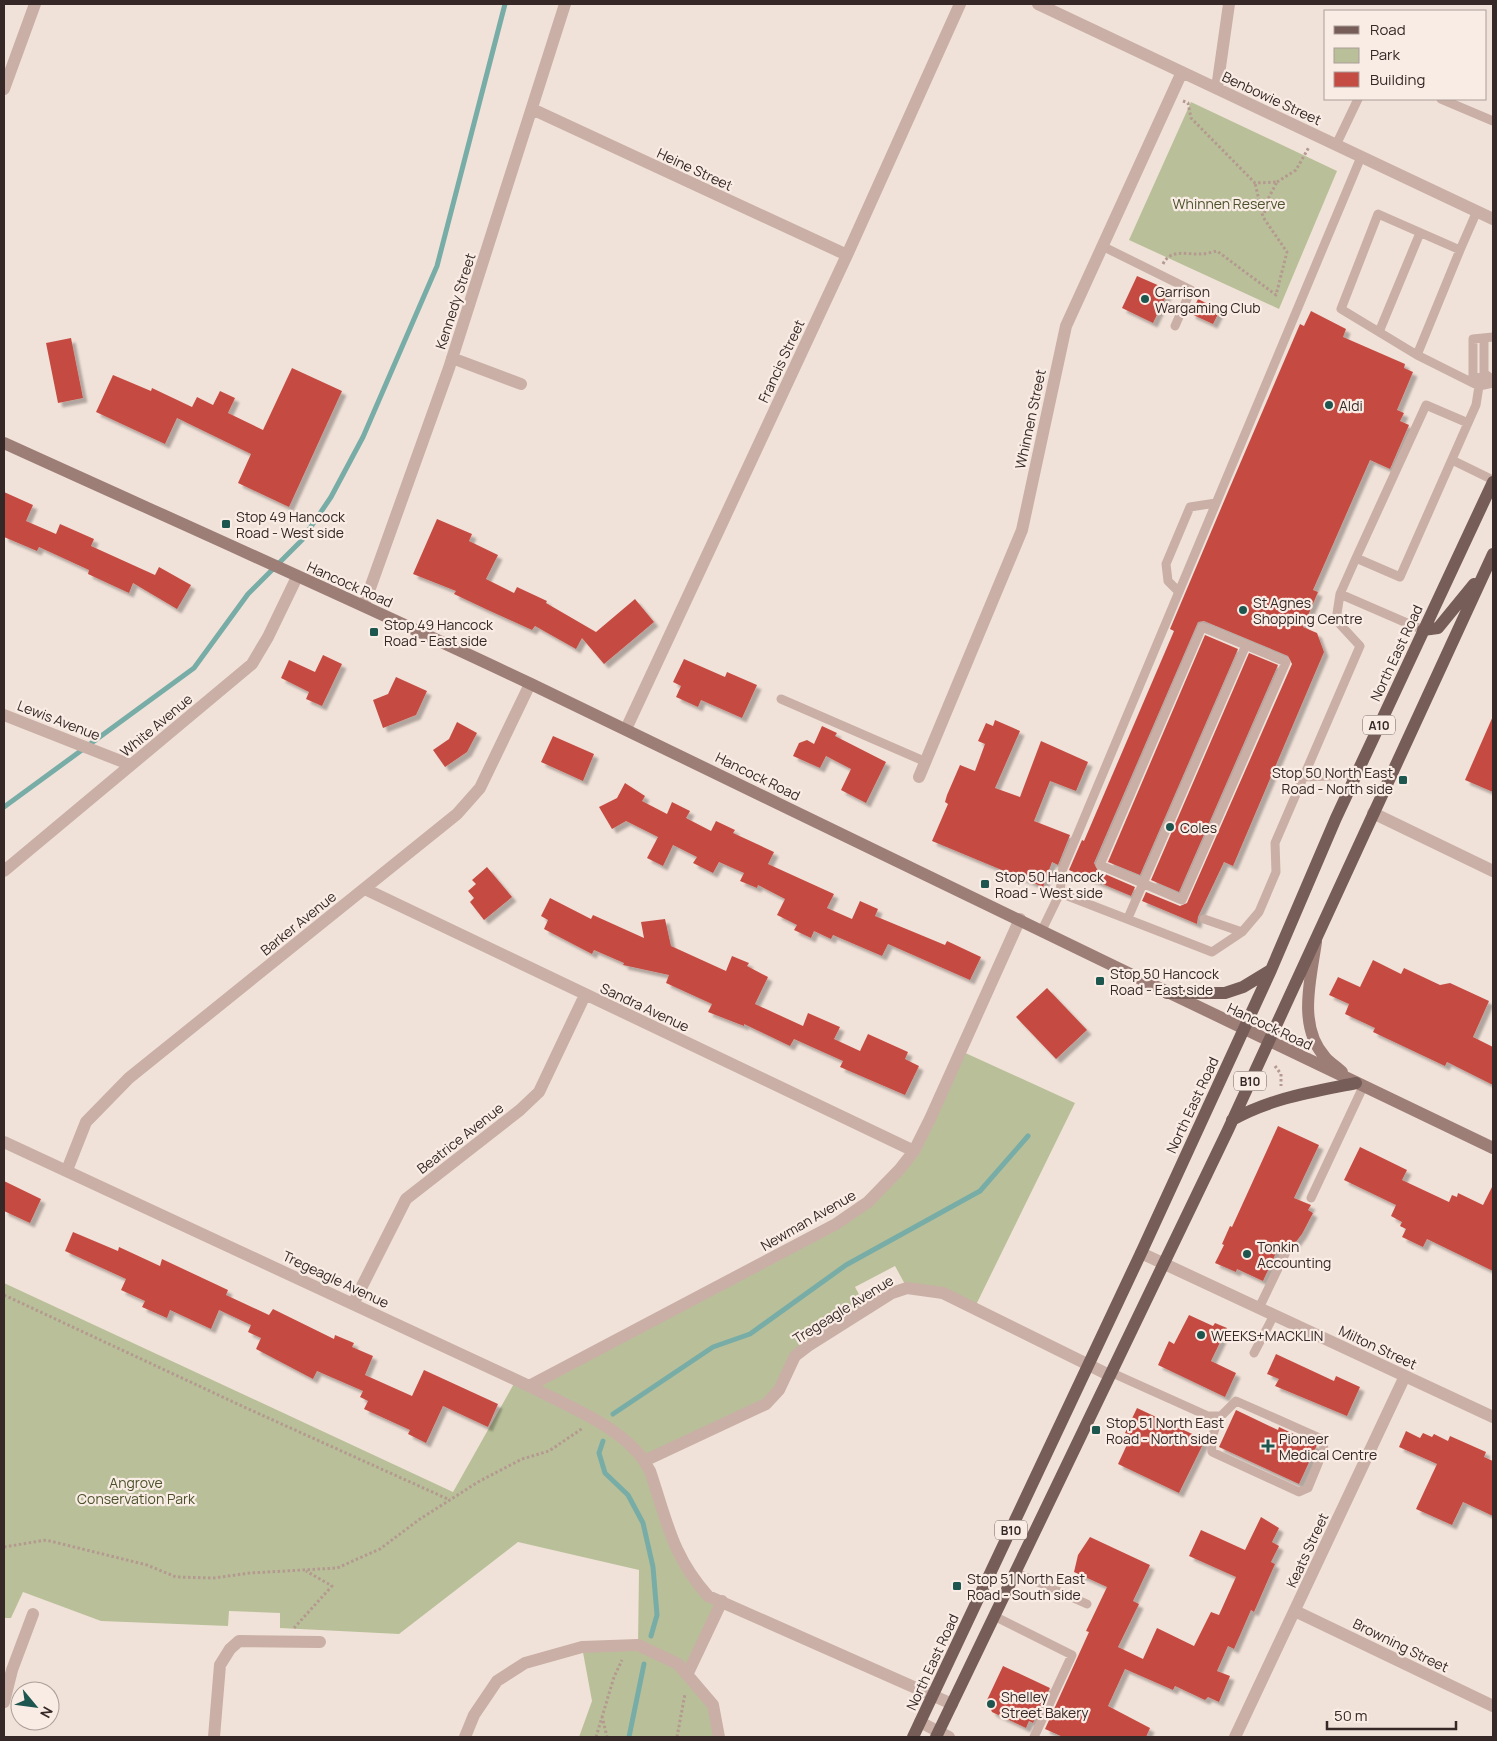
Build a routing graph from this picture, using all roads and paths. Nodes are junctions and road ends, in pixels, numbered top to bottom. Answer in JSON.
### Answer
{"nodes":[{"id":1,"x":35,"y":4,"type":"edge"},
{"id":2,"x":565,"y":4,"type":"edge"},
{"id":3,"x":960,"y":4,"type":"edge"},
{"id":4,"x":1038,"y":4,"type":"edge"},
{"id":5,"x":1230,"y":4,"type":"edge"},
{"id":6,"x":1182,"y":72,"type":"junction"},
{"id":7,"x":1216,"y":88,"type":"junction"},
{"id":8,"x":4,"y":89,"type":"edge"},
{"id":9,"x":1172,"y":94,"type":"junction"},
{"id":10,"x":1358,"y":100,"type":"edge"},
{"id":11,"x":1443,"y":100,"type":"edge"},
{"id":12,"x":532,"y":109,"type":"junction"},
{"id":13,"x":1493,"y":121,"type":"edge"},
{"id":14,"x":1315,"y":135,"type":"junction"},
{"id":15,"x":1336,"y":145,"type":"junction"},
{"id":16,"x":1361,"y":157,"type":"junction"},
{"id":17,"x":1277,"y":182,"type":"junction"},
{"id":18,"x":1255,"y":183,"type":"junction"},
{"id":19,"x":1477,"y":212,"type":"junction"},
{"id":20,"x":1263,"y":217,"type":"junction"},
{"id":21,"x":1493,"y":219,"type":"edge"},
{"id":22,"x":1420,"y":233,"type":"junction"},
{"id":23,"x":1102,"y":246,"type":"junction"},
{"id":24,"x":1460,"y":250,"type":"junction"},
{"id":25,"x":846,"y":256,"type":"junction"},
{"id":26,"x":1158,"y":274,"type":"junction"},
{"id":27,"x":1175,"y":326,"type":"dead end"},
{"id":28,"x":1379,"y":332,"type":"junction"},
{"id":29,"x":1489,"y":337,"type":"edge"},
{"id":30,"x":1417,"y":355,"type":"junction"},
{"id":31,"x":452,"y":358,"type":"junction"},
{"id":32,"x":1493,"y":381,"type":"edge"},
{"id":33,"x":521,"y":384,"type":"dead end"},
{"id":34,"x":1480,"y":386,"type":"junction"},
{"id":35,"x":1468,"y":423,"type":"junction"},
{"id":36,"x":4,"y":443,"type":"edge"},
{"id":37,"x":1452,"y":460,"type":"junction"},
{"id":38,"x":1493,"y":481,"type":"edge"},
{"id":39,"x":1216,"y":503,"type":"junction"},
{"id":40,"x":1493,"y":554,"type":"edge"},
{"id":41,"x":1356,"y":558,"type":"junction"},
{"id":42,"x":1487,"y":568,"type":"junction"},
{"id":43,"x":292,"y":574,"type":"junction"},
{"id":44,"x":1179,"y":592,"type":"junction"},
{"id":45,"x":1340,"y":594,"type":"junction"},
{"id":46,"x":364,"y":605,"type":"junction"},
{"id":47,"x":1424,"y":630,"type":"junction"},
{"id":48,"x":1246,"y":645,"type":"junction"},
{"id":49,"x":530,"y":684,"type":"junction"},
{"id":50,"x":781,"y":699,"type":"dead end"},
{"id":51,"x":4,"y":715,"type":"edge"},
{"id":52,"x":626,"y":729,"type":"junction"},
{"id":53,"x":926,"y":762,"type":"junction"},
{"id":54,"x":132,"y":764,"type":"junction"},
{"id":55,"x":1356,"y":775,"type":"junction"},
{"id":56,"x":919,"y":777,"type":"dead end"},
{"id":57,"x":1303,"y":777,"type":"junction"},
{"id":58,"x":1373,"y":813,"type":"junction"},
{"id":59,"x":4,"y":871,"type":"edge"},
{"id":60,"x":1493,"y":871,"type":"edge"},
{"id":61,"x":1144,"y":883,"type":"junction"},
{"id":62,"x":365,"y":889,"type":"junction"},
{"id":63,"x":1060,"y":893,"type":"junction"},
{"id":64,"x":1128,"y":918,"type":"junction"},
{"id":65,"x":1020,"y":919,"type":"junction"},
{"id":66,"x":1204,"y":919,"type":"dead end"},
{"id":67,"x":1042,"y":930,"type":"junction"},
{"id":68,"x":1242,"y":932,"type":"junction"},
{"id":69,"x":1318,"y":934,"type":"junction"},
{"id":70,"x":1271,"y":970,"type":"junction"},
{"id":71,"x":1167,"y":993,"type":"junction"},
{"id":72,"x":585,"y":995,"type":"junction"},
{"id":73,"x":1243,"y":1030,"type":"junction"},
{"id":74,"x":1268,"y":1042,"type":"junction"},
{"id":75,"x":1275,"y":1066,"type":"dead end"},
{"id":76,"x":1360,"y":1085,"type":"junction"},
{"id":77,"x":1281,"y":1090,"type":"dead end"},
{"id":78,"x":1232,"y":1120,"type":"junction"},
{"id":79,"x":4,"y":1142,"type":"edge"},
{"id":80,"x":1493,"y":1148,"type":"edge"},
{"id":81,"x":914,"y":1151,"type":"junction"},
{"id":82,"x":67,"y":1170,"type":"junction"},
{"id":83,"x":1311,"y":1198,"type":"dead end"},
{"id":84,"x":1286,"y":1252,"type":"dead end"},
{"id":85,"x":1141,"y":1253,"type":"junction"},
{"id":86,"x":1163,"y":1263,"type":"junction"},
{"id":87,"x":4,"y":1295,"type":"edge"},
{"id":88,"x":353,"y":1304,"type":"junction"},
{"id":89,"x":1259,"y":1308,"type":"junction"},
{"id":90,"x":1274,"y":1315,"type":"junction"},
{"id":91,"x":1254,"y":1353,"type":"dead end"},
{"id":92,"x":1088,"y":1365,"type":"junction"},
{"id":93,"x":1110,"y":1373,"type":"junction"},
{"id":94,"x":1405,"y":1376,"type":"junction"},
{"id":95,"x":528,"y":1386,"type":"junction"},
{"id":96,"x":1208,"y":1416,"type":"junction"},
{"id":97,"x":1493,"y":1417,"type":"edge"},
{"id":98,"x":594,"y":1421,"type":"junction"},
{"id":99,"x":644,"y":1461,"type":"junction"},
{"id":100,"x":450,"y":1500,"type":"junction"},
{"id":101,"x":4,"y":1547,"type":"edge"},
{"id":102,"x":305,"y":1570,"type":"junction"},
{"id":103,"x":1015,"y":1572,"type":"junction"},
{"id":104,"x":722,"y":1601,"type":"junction"},
{"id":105,"x":1086,"y":1604,"type":"dead end"},
{"id":106,"x":1295,"y":1611,"type":"junction"},
{"id":107,"x":33,"y":1614,"type":"dead end"},
{"id":108,"x":994,"y":1616,"type":"junction"},
{"id":109,"x":288,"y":1642,"type":"junction"},
{"id":110,"x":320,"y":1642,"type":"dead end"},
{"id":111,"x":631,"y":1646,"type":"junction"},
{"id":112,"x":687,"y":1675,"type":"junction"},
{"id":113,"x":933,"y":1695,"type":"junction"},
{"id":114,"x":4,"y":1702,"type":"edge"},
{"id":115,"x":952,"y":1704,"type":"junction"},
{"id":116,"x":1493,"y":1706,"type":"edge"},
{"id":117,"x":602,"y":1716,"type":"junction"},
{"id":118,"x":920,"y":1722,"type":"junction"},
{"id":119,"x":941,"y":1736,"type":"edge"},
{"id":120,"x":214,"y":1737,"type":"edge"},
{"id":121,"x":465,"y":1737,"type":"edge"},
{"id":122,"x":596,"y":1737,"type":"edge"},
{"id":123,"x":607,"y":1737,"type":"edge"},
{"id":124,"x":677,"y":1737,"type":"edge"},
{"id":125,"x":719,"y":1737,"type":"edge"},
{"id":126,"x":914,"y":1737,"type":"edge"},
{"id":127,"x":1034,"y":1737,"type":"edge"},
{"id":128,"x":1235,"y":1737,"type":"edge"}],
"edges":[{"from":1,"to":8,"type":"street"},
{"from":2,"to":12,"type":"street","name":"Kennedy Street"},
{"from":3,"to":25,"type":"street","name":"Francis Street"},
{"from":4,"to":6,"type":"street","name":"Benbowie Street"},
{"from":5,"to":7,"type":"street"},
{"from":6,"to":7,"type":"street","name":"Benbowie Street"},
{"from":6,"to":9,"type":"street","name":"Whinnen Street"},
{"from":7,"to":14,"type":"street","name":"Benbowie Street"},
{"from":9,"to":18,"type":"path"},
{"from":9,"to":23,"type":"street","name":"Whinnen Street"},
{"from":10,"to":15,"type":"lane"},
{"from":11,"to":13,"type":"lane"},
{"from":12,"to":25,"type":"street","name":"Heine Street"},
{"from":12,"to":31,"type":"street","name":"Kennedy Street"},
{"from":14,"to":15,"type":"street","name":"Benbowie Street"},
{"from":14,"to":17,"type":"path"},
{"from":15,"to":16,"type":"street","name":"Benbowie Street"},
{"from":16,"to":19,"type":"street","name":"Benbowie Street"},
{"from":16,"to":39,"type":"lane"},
{"from":17,"to":18,"type":"path"},
{"from":17,"to":20,"type":"path"},
{"from":18,"to":20,"type":"path"},
{"from":19,"to":21,"type":"street","name":"Benbowie Street"},
{"from":19,"to":24,"type":"lane"},
{"from":20,"to":26,"type":"path"},
{"from":22,"to":24,"type":"lane"},
{"from":22,"to":28,"type":"lane"},
{"from":22,"to":28,"type":"lane"},
{"from":23,"to":26,"type":"lane"},
{"from":23,"to":53,"type":"street","name":"Whinnen Street"},
{"from":24,"to":30,"type":"lane"},
{"from":25,"to":52,"type":"street","name":"Francis Street"},
{"from":26,"to":27,"type":"lane"},
{"from":28,"to":30,"type":"lane"},
{"from":29,"to":32,"type":"lane"},
{"from":29,"to":32,"type":"lane"},
{"from":30,"to":34,"type":"lane"},
{"from":31,"to":33,"type":"street"},
{"from":31,"to":46,"type":"street","name":"Kennedy Street"},
{"from":32,"to":34,"type":"lane"},
{"from":34,"to":35,"type":"lane"},
{"from":35,"to":37,"type":"lane"},
{"from":35,"to":41,"type":"lane"},
{"from":36,"to":43,"type":"main road","name":"Hancock Road"},
{"from":37,"to":38,"type":"lane"},
{"from":37,"to":41,"type":"lane"},
{"from":38,"to":47,"type":"main road","name":"North East Road","number":"A10"},
{"from":39,"to":44,"type":"lane"},
{"from":39,"to":44,"type":"lane"},
{"from":40,"to":42,"type":"main road","number":"A10"},
{"from":41,"to":45,"type":"lane"},
{"from":42,"to":47,"type":"main road"},
{"from":42,"to":58,"type":"main road","number":"A10"},
{"from":43,"to":46,"type":"main road","name":"Hancock Road"},
{"from":43,"to":54,"type":"street","name":"White Avenue"},
{"from":44,"to":63,"type":"lane"},
{"from":45,"to":47,"type":"lane"},
{"from":45,"to":57,"type":"lane"},
{"from":46,"to":49,"type":"main road","name":"Hancock Road"},
{"from":47,"to":55,"type":"main road","name":"North East Road","number":"A10"},
{"from":48,"to":61,"type":"lane"},
{"from":48,"to":61,"type":"lane"},
{"from":48,"to":61,"type":"lane"},
{"from":49,"to":52,"type":"main road","name":"Hancock Road"},
{"from":49,"to":62,"type":"street","name":"Barker Avenue"},
{"from":50,"to":53,"type":"lane"},
{"from":51,"to":54,"type":"street","name":"Lewis Avenue"},
{"from":52,"to":65,"type":"main road","name":"Hancock Road"},
{"from":53,"to":56,"type":"street","name":"Whinnen Street"},
{"from":54,"to":59,"type":"street","name":"White Avenue"},
{"from":55,"to":57,"type":"lane"},
{"from":55,"to":70,"type":"main road","name":"North East Road","number":"A10"},
{"from":57,"to":68,"type":"lane"},
{"from":58,"to":60,"type":"street"},
{"from":58,"to":69,"type":"main road","number":"A10"},
{"from":61,"to":64,"type":"lane"},
{"from":62,"to":72,"type":"street","name":"Sandra Avenue"},
{"from":62,"to":82,"type":"street","name":"Barker Avenue"},
{"from":63,"to":64,"type":"lane"},
{"from":63,"to":67,"type":"lane"},
{"from":64,"to":68,"type":"lane"},
{"from":65,"to":67,"type":"main road","name":"Hancock Road"},
{"from":65,"to":81,"type":"street","name":"Newman Avenue"},
{"from":66,"to":68,"type":"lane"},
{"from":67,"to":71,"type":"main road","name":"Hancock Road"},
{"from":69,"to":74,"type":"main road","number":"A10"},
{"from":69,"to":76,"type":"main road"},
{"from":70,"to":71,"type":"main road"},
{"from":70,"to":73,"type":"main road","name":"North East Road","number":"A10"},
{"from":71,"to":73,"type":"main road","name":"Hancock Road"},
{"from":72,"to":81,"type":"street","name":"Sandra Avenue"},
{"from":72,"to":88,"type":"street","name":"Beatrice Avenue"},
{"from":73,"to":74,"type":"main road","name":"Hancock Road"},
{"from":73,"to":85,"type":"main road","name":"North East Road","number":"B10"},
{"from":74,"to":76,"type":"main road","name":"Hancock Road"},
{"from":74,"to":78,"type":"main road","number":"B10"},
{"from":75,"to":77,"type":"path"},
{"from":76,"to":78,"type":"main road"},
{"from":76,"to":80,"type":"main road","name":"Hancock Road"},
{"from":76,"to":83,"type":"lane"},
{"from":78,"to":86,"type":"main road","number":"B10"},
{"from":79,"to":82,"type":"street","name":"Tregeagle Avenue"},
{"from":81,"to":95,"type":"street","name":"Newman Avenue"},
{"from":82,"to":88,"type":"street","name":"Tregeagle Avenue"},
{"from":84,"to":89,"type":"lane"},
{"from":85,"to":86,"type":"street","name":"Milton Street"},
{"from":85,"to":92,"type":"main road","name":"North East Road","number":"B10"},
{"from":86,"to":89,"type":"street","name":"Milton Street"},
{"from":86,"to":93,"type":"main road","number":"B10"},
{"from":87,"to":100,"type":"path"},
{"from":88,"to":95,"type":"street","name":"Tregeagle Avenue"},
{"from":89,"to":90,"type":"street","name":"Milton Street"},
{"from":90,"to":91,"type":"lane"},
{"from":90,"to":94,"type":"street","name":"Milton Street"},
{"from":92,"to":93,"type":"street","name":"Tregeagle Avenue"},
{"from":92,"to":99,"type":"street","name":"Tregeagle Avenue"},
{"from":92,"to":113,"type":"main road","name":"North East Road","number":"B10"},
{"from":93,"to":96,"type":"lane"},
{"from":93,"to":103,"type":"main road","number":"B10"},
{"from":94,"to":97,"type":"street","name":"Milton Street"},
{"from":94,"to":106,"type":"street","name":"Keats Street"},
{"from":95,"to":98,"type":"street","name":"Tregeagle Avenue"},
{"from":96,"to":96,"type":"lane"},
{"from":98,"to":99,"type":"street","name":"Tregeagle Avenue"},
{"from":98,"to":100,"type":"path"},
{"from":99,"to":104,"type":"street","name":"Tregeagle Avenue"},
{"from":100,"to":102,"type":"path"},
{"from":101,"to":102,"type":"path"},
{"from":102,"to":109,"type":"path"},
{"from":103,"to":105,"type":"lane"},
{"from":103,"to":108,"type":"main road","number":"B10"},
{"from":104,"to":112,"type":"street"},
{"from":104,"to":113,"type":"street","name":"Tregeagle Avenue"},
{"from":106,"to":116,"type":"street","name":"Browning Street"},
{"from":106,"to":128,"type":"street","name":"Keats Street"},
{"from":107,"to":114,"type":"street"},
{"from":108,"to":115,"type":"main road","number":"B10"},
{"from":108,"to":127,"type":"lane"},
{"from":109,"to":110,"type":"street"},
{"from":109,"to":120,"type":"street"},
{"from":111,"to":112,"type":"street"},
{"from":111,"to":117,"type":"path"},
{"from":111,"to":121,"type":"street"},
{"from":112,"to":124,"type":"path"},
{"from":112,"to":125,"type":"street"},
{"from":113,"to":115,"type":"street","name":"Tregeagle Avenue"},
{"from":113,"to":118,"type":"main road","name":"North East Road","number":"B10"},
{"from":115,"to":119,"type":"main road","number":"B10"},
{"from":117,"to":122,"type":"path"},
{"from":117,"to":123,"type":"path"},
{"from":118,"to":119,"type":"street"},
{"from":118,"to":126,"type":"main road","name":"North East Road","number":"B10"}]}
